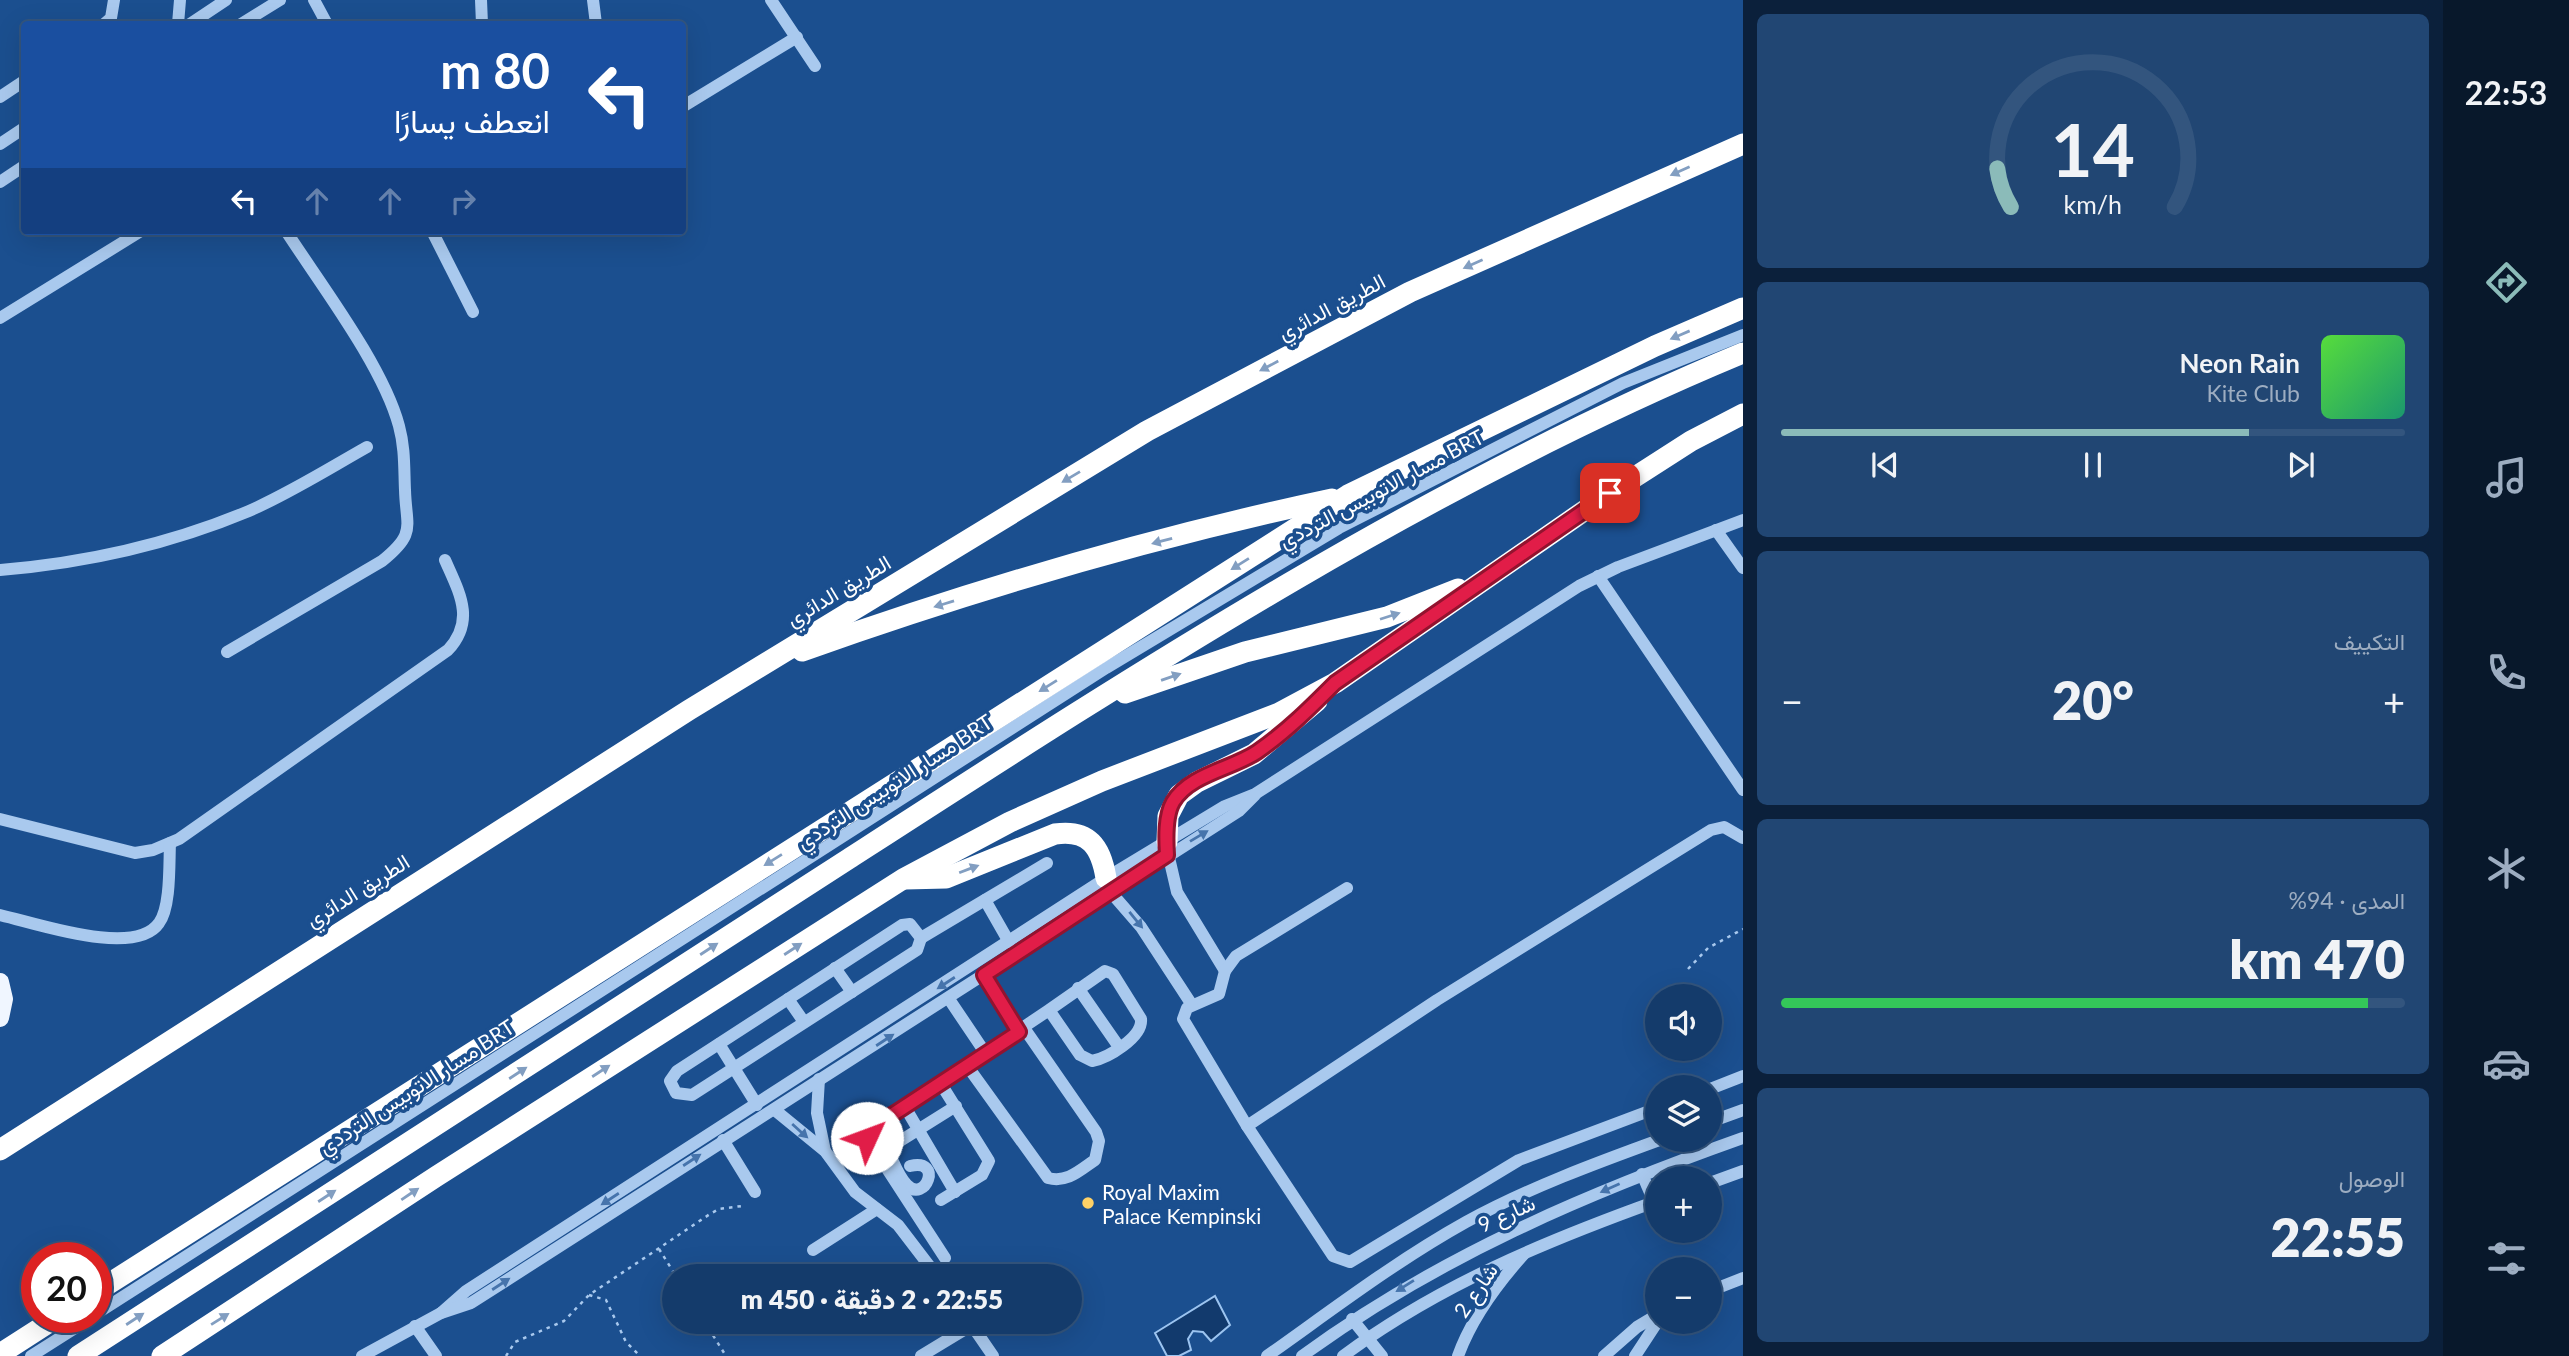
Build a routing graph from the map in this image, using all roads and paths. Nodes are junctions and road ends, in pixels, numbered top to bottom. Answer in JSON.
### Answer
{"nodes":[{"id":1,"x":114,"y":0,"type":"edge"},
{"id":2,"x":180,"y":0,"type":"edge"},
{"id":3,"x":226,"y":0,"type":"edge"},
{"id":4,"x":280,"y":0,"type":"edge"},
{"id":5,"x":314,"y":0,"type":"edge"},
{"id":6,"x":481,"y":0,"type":"edge"},
{"id":7,"x":593,"y":0,"type":"edge"},
{"id":8,"x":771,"y":0,"type":"edge"},
{"id":9,"x":108,"y":21,"type":"edge"},
{"id":10,"x":178,"y":21,"type":"edge"},
{"id":11,"x":194,"y":21,"type":"edge"},
{"id":12,"x":246,"y":21,"type":"edge"},
{"id":13,"x":325,"y":21,"type":"edge"},
{"id":14,"x":482,"y":21,"type":"edge"},
{"id":15,"x":596,"y":21,"type":"edge"},
{"id":16,"x":797,"y":37,"type":"junction"},
{"id":17,"x":815,"y":66,"type":"dead end"},
{"id":18,"x":21,"y":83,"type":"edge"},
{"id":19,"x":0,"y":97,"type":"edge"},
{"id":20,"x":686,"y":105,"type":"edge"},
{"id":21,"x":21,"y":130,"type":"edge"},
{"id":22,"x":0,"y":144,"type":"edge"},
{"id":23,"x":1743,"y":144,"type":"edge"},
{"id":24,"x":21,"y":168,"type":"edge"},
{"id":25,"x":0,"y":182,"type":"edge"},
{"id":26,"x":135,"y":235,"type":"edge"},
{"id":27,"x":289,"y":235,"type":"edge"},
{"id":28,"x":434,"y":235,"type":"edge"},
{"id":29,"x":1743,"y":308,"type":"edge"},
{"id":30,"x":473,"y":312,"type":"dead end"},
{"id":31,"x":0,"y":318,"type":"edge"},
{"id":32,"x":1743,"y":335,"type":"edge"},
{"id":33,"x":1743,"y":353,"type":"edge"},
{"id":34,"x":1743,"y":414,"type":"edge"},
{"id":35,"x":367,"y":447,"type":"dead end"},
{"id":36,"x":1348,"y":495,"type":"junction"},
{"id":37,"x":1743,"y":520,"type":"edge"},
{"id":38,"x":1716,"y":530,"type":"junction"},
{"id":39,"x":445,"y":560,"type":"dead end"},
{"id":40,"x":1743,"y":568,"type":"edge"},
{"id":41,"x":0,"y":570,"type":"edge"},
{"id":42,"x":1497,"y":573,"type":"junction"},
{"id":43,"x":1598,"y":576,"type":"junction"},
{"id":44,"x":227,"y":652,"type":"dead end"},
{"id":45,"x":760,"y":666,"type":"junction"},
{"id":46,"x":1335,"y":683,"type":"junction"},
{"id":47,"x":1083,"y":707,"type":"junction"},
{"id":48,"x":1743,"y":790,"type":"edge"},
{"id":49,"x":0,"y":820,"type":"edge"},
{"id":50,"x":1743,"y":838,"type":"edge"},
{"id":51,"x":170,"y":843,"type":"junction"},
{"id":52,"x":1167,"y":849,"type":"junction"},
{"id":53,"x":1047,"y":863,"type":"dead end"},
{"id":54,"x":903,"y":879,"type":"junction"},
{"id":55,"x":1108,"y":886,"type":"junction"},
{"id":56,"x":1347,"y":887,"type":"dead end"},
{"id":57,"x":985,"y":900,"type":"junction"},
{"id":58,"x":0,"y":915,"type":"edge"},
{"id":59,"x":1743,"y":929,"type":"edge"},
{"id":60,"x":921,"y":939,"type":"junction"},
{"id":61,"x":1009,"y":942,"type":"junction"},
{"id":62,"x":835,"y":968,"type":"junction"},
{"id":63,"x":1688,"y":969,"type":"dead end"},
{"id":64,"x":1225,"y":971,"type":"junction"},
{"id":65,"x":984,"y":975,"type":"junction"},
{"id":66,"x":0,"y":982,"type":"edge"},
{"id":67,"x":1078,"y":988,"type":"junction"},
{"id":68,"x":852,"y":992,"type":"junction"},
{"id":69,"x":788,"y":999,"type":"junction"},
{"id":70,"x":949,"y":999,"type":"junction"},
{"id":71,"x":1192,"y":1005,"type":"junction"},
{"id":72,"x":1049,"y":1010,"type":"junction"},
{"id":73,"x":0,"y":1018,"type":"edge"},
{"id":74,"x":804,"y":1022,"type":"junction"},
{"id":75,"x":1021,"y":1030,"type":"junction"},
{"id":76,"x":719,"y":1044,"type":"junction"},
{"id":77,"x":1119,"y":1047,"type":"junction"},
{"id":78,"x":986,"y":1054,"type":"junction"},
{"id":79,"x":968,"y":1067,"type":"junction"},
{"id":80,"x":734,"y":1068,"type":"junction"},
{"id":81,"x":814,"y":1068,"type":"junction"},
{"id":82,"x":1743,"y":1076,"type":"edge"},
{"id":83,"x":821,"y":1082,"type":"junction"},
{"id":84,"x":941,"y":1084,"type":"junction"},
{"id":85,"x":1722,"y":1084,"type":"edge"},
{"id":86,"x":757,"y":1105,"type":"junction"},
{"id":87,"x":956,"y":1106,"type":"junction"},
{"id":88,"x":905,"y":1107,"type":"junction"},
{"id":89,"x":1743,"y":1110,"type":"edge"},
{"id":90,"x":776,"y":1111,"type":"junction"},
{"id":91,"x":1645,"y":1113,"type":"edge"},
{"id":92,"x":1722,"y":1118,"type":"edge"},
{"id":93,"x":1247,"y":1126,"type":"junction"},
{"id":94,"x":918,"y":1130,"type":"junction"},
{"id":95,"x":1743,"y":1138,"type":"edge"},
{"id":96,"x":723,"y":1140,"type":"junction"},
{"id":97,"x":1645,"y":1146,"type":"edge"},
{"id":98,"x":0,"y":1150,"type":"edge"},
{"id":99,"x":825,"y":1151,"type":"junction"},
{"id":100,"x":882,"y":1152,"type":"junction"},
{"id":101,"x":910,"y":1166,"type":"dead end"},
{"id":102,"x":1743,"y":1171,"type":"edge"},
{"id":103,"x":1642,"y":1174,"type":"junction"},
{"id":104,"x":1722,"y":1179,"type":"edge"},
{"id":105,"x":1645,"y":1180,"type":"edge"},
{"id":106,"x":755,"y":1192,"type":"dead end"},
{"id":107,"x":955,"y":1192,"type":"junction"},
{"id":108,"x":941,"y":1200,"type":"dead end"},
{"id":109,"x":742,"y":1206,"type":"dead end"},
{"id":110,"x":1645,"y":1206,"type":"edge"},
{"id":111,"x":877,"y":1209,"type":"junction"},
{"id":112,"x":659,"y":1248,"type":"junction"},
{"id":113,"x":1529,"y":1249,"type":"junction"},
{"id":114,"x":813,"y":1250,"type":"dead end"},
{"id":115,"x":945,"y":1258,"type":"dead end"},
{"id":116,"x":669,"y":1264,"type":"edge"},
{"id":117,"x":928,"y":1264,"type":"edge"},
{"id":118,"x":1743,"y":1278,"type":"edge"},
{"id":119,"x":112,"y":1282,"type":"edge"},
{"id":120,"x":1722,"y":1286,"type":"edge"},
{"id":121,"x":589,"y":1295,"type":"junction"},
{"id":122,"x":112,"y":1304,"type":"edge"},
{"id":123,"x":441,"y":1313,"type":"junction"},
{"id":124,"x":1352,"y":1319,"type":"junction"},
{"id":125,"x":1645,"y":1322,"type":"edge"},
{"id":126,"x":415,"y":1326,"type":"junction"},
{"id":127,"x":33,"y":1333,"type":"edge"},
{"id":128,"x":68,"y":1333,"type":"edge"},
{"id":129,"x":712,"y":1334,"type":"edge"},
{"id":130,"x":954,"y":1334,"type":"edge"},
{"id":131,"x":978,"y":1334,"type":"edge"},
{"id":132,"x":1649,"y":1334,"type":"edge"},
{"id":133,"x":1366,"y":1339,"type":"junction"},
{"id":134,"x":0,"y":1354,"type":"edge"},
{"id":135,"x":32,"y":1356,"type":"edge"},
{"id":136,"x":78,"y":1356,"type":"edge"},
{"id":137,"x":162,"y":1356,"type":"edge"},
{"id":138,"x":362,"y":1356,"type":"edge"},
{"id":139,"x":436,"y":1356,"type":"edge"},
{"id":140,"x":506,"y":1356,"type":"edge"},
{"id":141,"x":640,"y":1356,"type":"edge"},
{"id":142,"x":726,"y":1356,"type":"edge"},
{"id":143,"x":921,"y":1356,"type":"edge"},
{"id":144,"x":993,"y":1356,"type":"edge"},
{"id":145,"x":1267,"y":1356,"type":"edge"},
{"id":146,"x":1302,"y":1356,"type":"edge"},
{"id":147,"x":1343,"y":1356,"type":"edge"},
{"id":148,"x":1382,"y":1356,"type":"edge"},
{"id":149,"x":1458,"y":1356,"type":"edge"},
{"id":150,"x":1604,"y":1356,"type":"edge"},
{"id":151,"x":1635,"y":1356,"type":"edge"}],
"edges":[{"from":1,"to":9,"type":"street"},
{"from":2,"to":10,"type":"street"},
{"from":3,"to":11,"type":"street"},
{"from":4,"to":12,"type":"street"},
{"from":5,"to":13,"type":"street"},
{"from":6,"to":14,"type":"street"},
{"from":7,"to":15,"type":"street"},
{"from":8,"to":16,"type":"street"},
{"from":16,"to":17,"type":"street"},
{"from":16,"to":20,"type":"street"},
{"from":18,"to":19,"type":"street"},
{"from":21,"to":22,"type":"street"},
{"from":23,"to":45,"type":"highway","name":"الطريق الدائري","one_way":true},
{"from":24,"to":25,"type":"street"},
{"from":26,"to":31,"type":"street"},
{"from":27,"to":44,"type":"street"},
{"from":28,"to":30,"type":"street"},
{"from":29,"to":36,"type":"highway","one_way":true},
{"from":32,"to":122,"type":"street","name":"مسار الاتوبيس الترددي BRT"},
{"from":33,"to":47,"type":"highway"},
{"from":34,"to":42,"type":"highway"},
{"from":35,"to":41,"type":"street"},
{"from":36,"to":45,"type":"highway","one_way":true},
{"from":36,"to":119,"type":"highway","one_way":true},
{"from":37,"to":38,"type":"street"},
{"from":38,"to":40,"type":"street"},
{"from":38,"to":43,"type":"street"},
{"from":39,"to":51,"type":"street"},
{"from":42,"to":46,"type":"highway"},
{"from":47,"to":42,"type":"highway","one_way":true},
{"from":43,"to":48,"type":"street"},
{"from":43,"to":52,"type":"street"},
{"from":45,"to":98,"type":"highway","name":"الطريق الدائري"},
{"from":46,"to":52,"type":"highway"},
{"from":46,"to":54,"type":"highway"},
{"from":136,"to":47,"type":"highway","one_way":true},
{"from":49,"to":51,"type":"street"},
{"from":50,"to":93,"type":"street"},
{"from":51,"to":58,"type":"street"},
{"from":52,"to":55,"type":"street"},
{"from":52,"to":64,"type":"street"},
{"from":53,"to":57,"type":"street"},
{"from":54,"to":55,"type":"highway","one_way":true},
{"from":137,"to":54,"type":"highway","one_way":true},
{"from":55,"to":61,"type":"street"},
{"from":55,"to":65,"type":"street"},
{"from":55,"to":71,"type":"street","one_way":true},
{"from":56,"to":64,"type":"street"},
{"from":57,"to":60,"type":"street"},
{"from":57,"to":61,"type":"street"},
{"from":59,"to":63,"type":"path"},
{"from":60,"to":62,"type":"street"},
{"from":60,"to":68,"type":"street"},
{"from":61,"to":81,"type":"street","one_way":true},
{"from":62,"to":68,"type":"street"},
{"from":62,"to":69,"type":"street"},
{"from":64,"to":71,"type":"street"},
{"from":65,"to":70,"type":"street"},
{"from":65,"to":75,"type":"street"},
{"from":66,"to":73,"type":"main road"},
{"from":67,"to":72,"type":"street"},
{"from":67,"to":77,"type":"street"},
{"from":67,"to":77,"type":"street"},
{"from":68,"to":74,"type":"street"},
{"from":69,"to":74,"type":"street"},
{"from":69,"to":76,"type":"street"},
{"from":70,"to":78,"type":"street"},
{"from":83,"to":70,"type":"street","one_way":true},
{"from":71,"to":93,"type":"street"},
{"from":72,"to":75,"type":"street"},
{"from":72,"to":77,"type":"street"},
{"from":74,"to":80,"type":"street"},
{"from":75,"to":78,"type":"street"},
{"from":75,"to":79,"type":"street"},
{"from":76,"to":80,"type":"street"},
{"from":76,"to":80,"type":"street"},
{"from":78,"to":79,"type":"street"},
{"from":79,"to":84,"type":"street"},
{"from":80,"to":86,"type":"street"},
{"from":81,"to":83,"type":"street"},
{"from":81,"to":86,"type":"street"},
{"from":82,"to":85,"type":"street"},
{"from":83,"to":90,"type":"street"},
{"from":83,"to":99,"type":"street"},
{"from":84,"to":87,"type":"street"},
{"from":84,"to":88,"type":"street"},
{"from":86,"to":123,"type":"street","one_way":true},
{"from":87,"to":94,"type":"street"},
{"from":87,"to":107,"type":"street"},
{"from":88,"to":94,"type":"street"},
{"from":88,"to":100,"type":"street"},
{"from":89,"to":92,"type":"street"},
{"from":90,"to":96,"type":"street"},
{"from":90,"to":99,"type":"street","one_way":true},
{"from":91,"to":93,"type":"street"},
{"from":94,"to":100,"type":"street"},
{"from":94,"to":107,"type":"street"},
{"from":95,"to":103,"type":"street","name":"شارع 9"},
{"from":96,"to":106,"type":"street"},
{"from":123,"to":96,"type":"street","one_way":true},
{"from":97,"to":145,"type":"street"},
{"from":99,"to":111,"type":"street"},
{"from":100,"to":101,"type":"street"},
{"from":100,"to":115,"type":"street"},
{"from":102,"to":104,"type":"street"},
{"from":103,"to":105,"type":"street"},
{"from":103,"to":124,"type":"street","name":"شارع 9","one_way":true},
{"from":107,"to":108,"type":"street"},
{"from":109,"to":112,"type":"path"},
{"from":110,"to":113,"type":"street","name":"شارع 9"},
{"from":111,"to":114,"type":"street"},
{"from":111,"to":117,"type":"street"},
{"from":112,"to":116,"type":"path"},
{"from":112,"to":121,"type":"path"},
{"from":113,"to":133,"type":"street","name":"شارع 9"},
{"from":113,"to":149,"type":"street","name":"شارع 2"},
{"from":118,"to":120,"type":"street"},
{"from":121,"to":140,"type":"path"},
{"from":121,"to":141,"type":"path"},
{"from":123,"to":126,"type":"street"},
{"from":124,"to":133,"type":"street"},
{"from":124,"to":146,"type":"street","name":"شارع 9"},
{"from":125,"to":150,"type":"street"},
{"from":126,"to":138,"type":"street"},
{"from":126,"to":139,"type":"street"},
{"from":127,"to":134,"type":"highway"},
{"from":128,"to":135,"type":"street"},
{"from":129,"to":142,"type":"path"},
{"from":130,"to":143,"type":"street"},
{"from":131,"to":144,"type":"street"},
{"from":132,"to":151,"type":"street"},
{"from":133,"to":147,"type":"street","name":"شارع 9"},
{"from":133,"to":148,"type":"street"}]}
